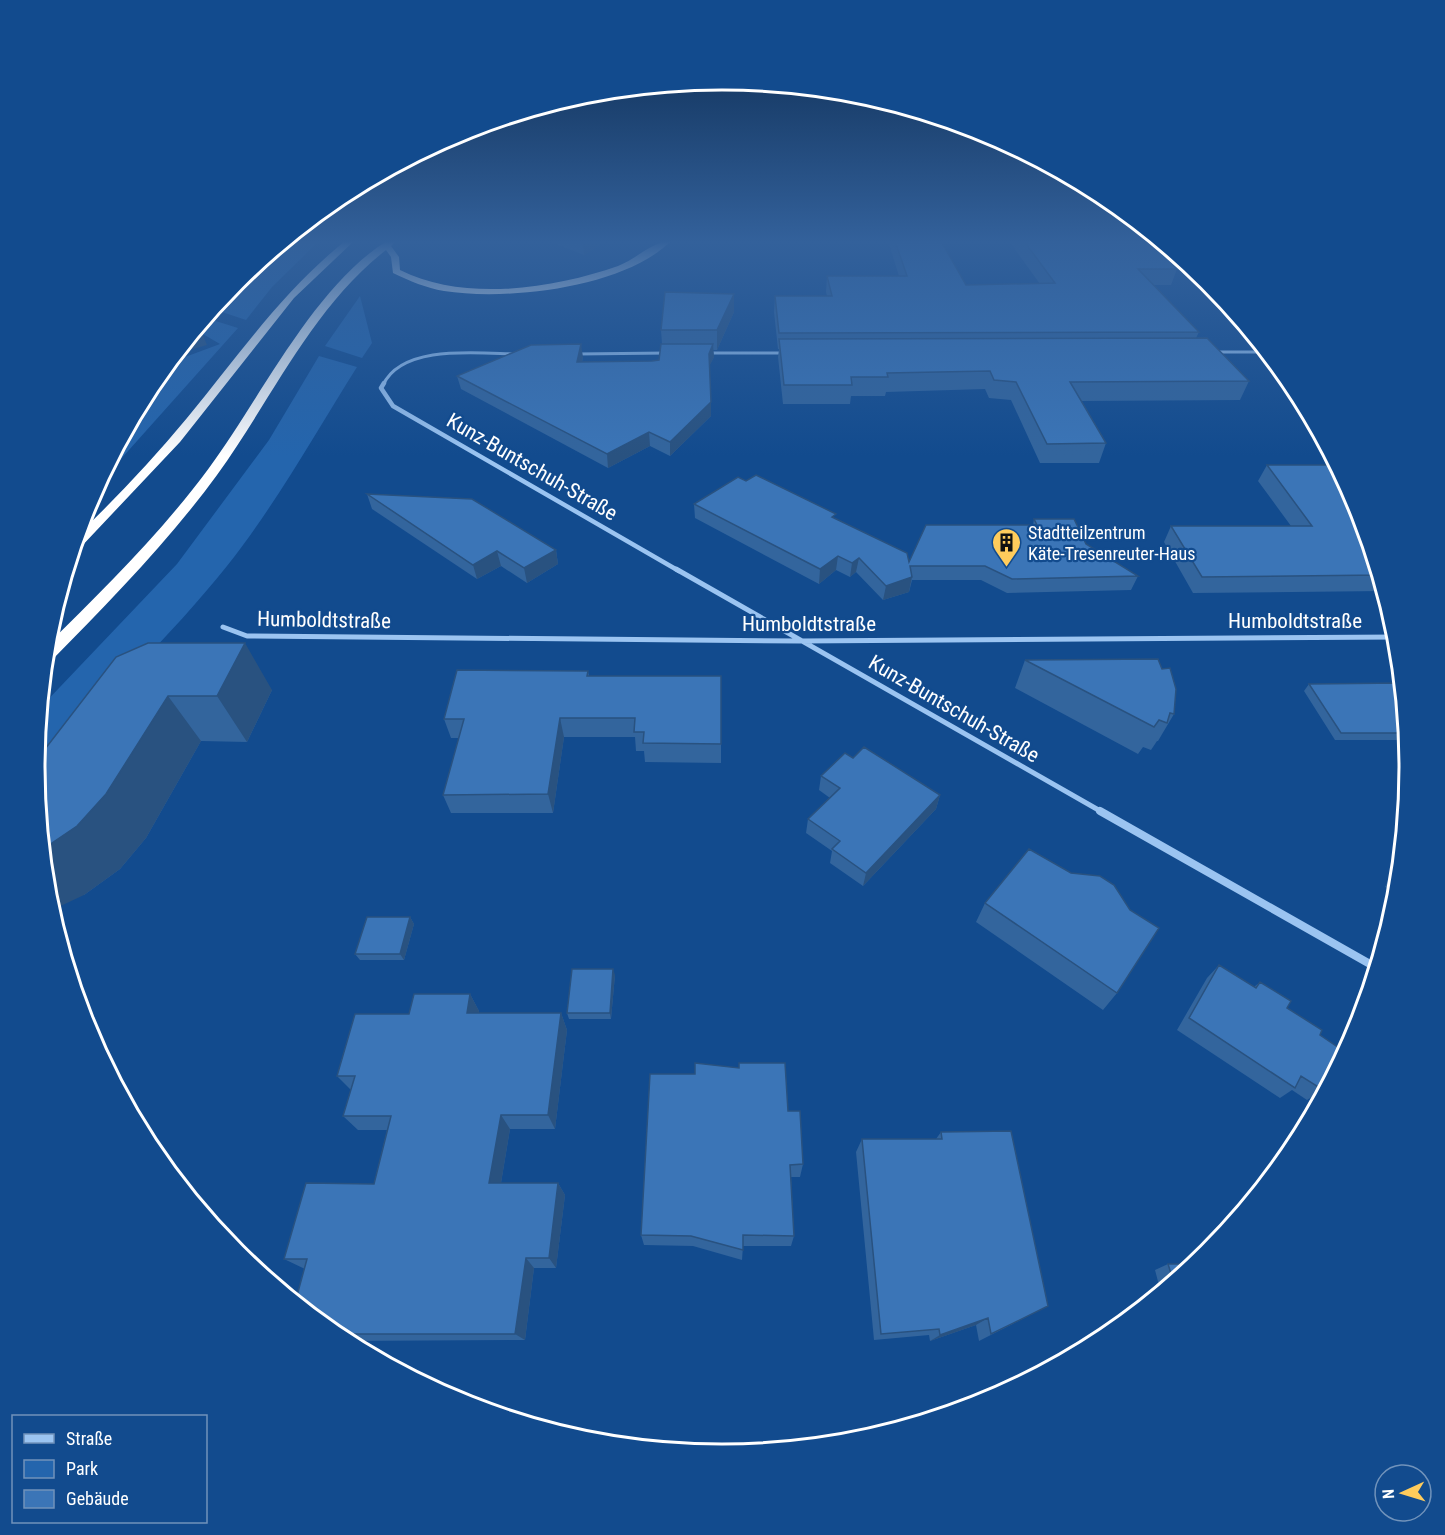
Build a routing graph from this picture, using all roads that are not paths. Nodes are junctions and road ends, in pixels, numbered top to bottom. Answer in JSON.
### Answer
{"nodes":[{"id":1,"x":275,"y":313,"type":"edge"},
{"id":2,"x":322,"y":313,"type":"edge"},
{"id":3,"x":1200,"y":352,"type":"edge"},
{"id":4,"x":1258,"y":352,"type":"edge"},
{"id":5,"x":669,"y":353,"type":"edge"},
{"id":6,"x":704,"y":353,"type":"edge"},
{"id":7,"x":787,"y":353,"type":"edge"},
{"id":8,"x":526,"y":354,"type":"edge"},
{"id":9,"x":574,"y":354,"type":"edge"},
{"id":10,"x":87,"y":533,"type":"edge"},
{"id":11,"x":223,"y":627,"type":"dead end"},
{"id":12,"x":1387,"y":637,"type":"edge"},
{"id":13,"x":800,"y":641,"type":"junction"},
{"id":14,"x":56,"y":646,"type":"edge"},
{"id":15,"x":1370,"y":964,"type":"edge"}],
"edges":[{"from":1,"to":10,"type":"highway"},
{"from":2,"to":14,"type":"highway"},
{"from":3,"to":4,"type":"street"},
{"from":5,"to":9,"type":"street"},
{"from":6,"to":7,"type":"street"},
{"from":8,"to":13,"type":"street","name":"Kunz-Buntschuh-Straße"},
{"from":11,"to":13,"type":"street","name":"Humboldtstraße"},
{"from":12,"to":13,"type":"street","name":"Humboldtstraße"},
{"from":13,"to":15,"type":"street","name":"Kunz-Buntschuh-Straße"}]}
